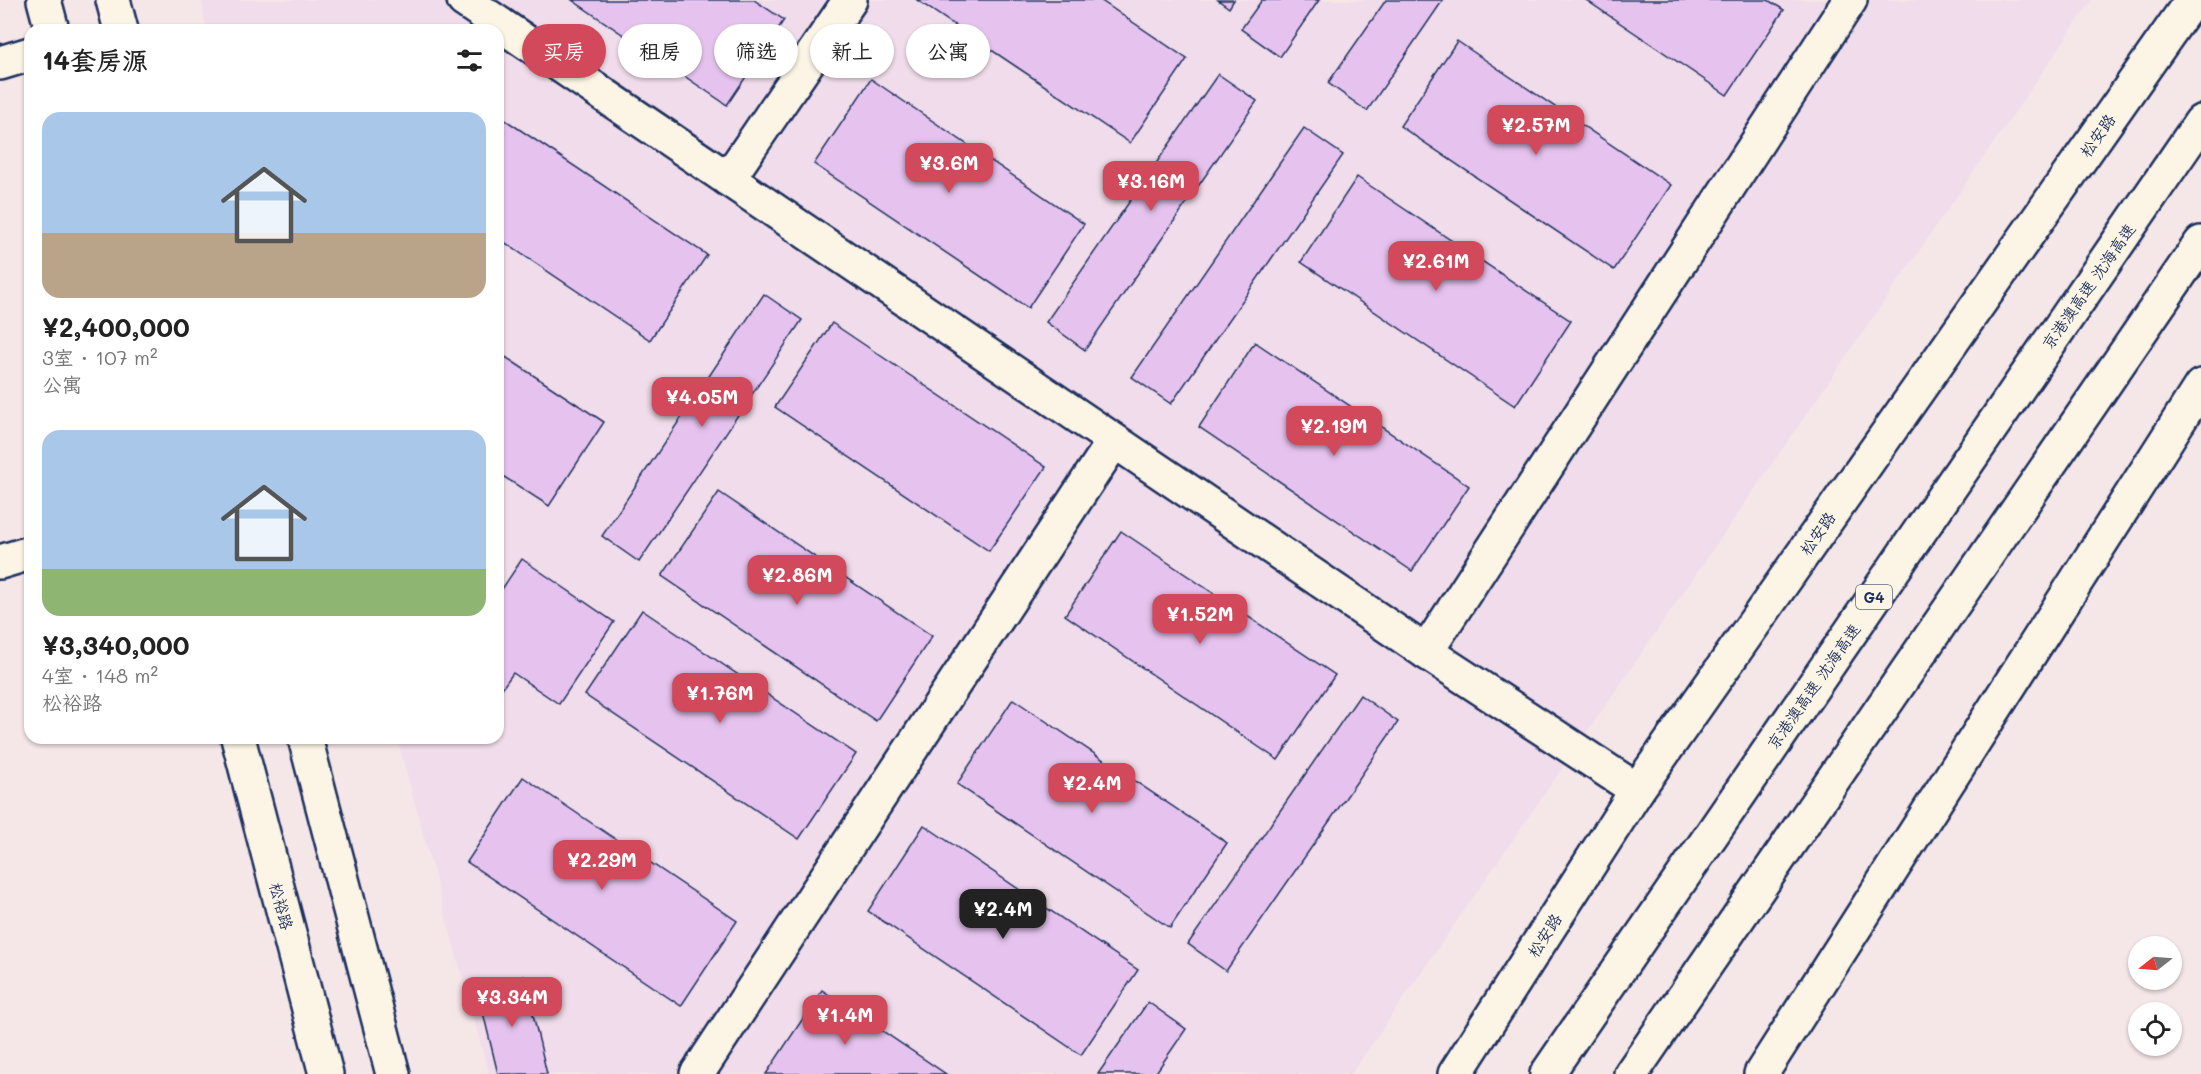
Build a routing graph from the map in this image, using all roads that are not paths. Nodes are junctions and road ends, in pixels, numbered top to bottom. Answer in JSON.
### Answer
{"nodes":[{"id":1,"x":45,"y":0,"type":"edge"},
{"id":2,"x":464,"y":0,"type":"edge"},
{"id":3,"x":850,"y":0,"type":"edge"},
{"id":4,"x":1850,"y":0,"type":"edge"},
{"id":5,"x":2192,"y":0,"type":"edge"},
{"id":6,"x":51,"y":24,"type":"edge"},
{"id":7,"x":499,"y":24,"type":"edge"},
{"id":8,"x":504,"y":27,"type":"edge"},
{"id":9,"x":24,"y":56,"type":"edge"},
{"id":10,"x":0,"y":63,"type":"edge"},
{"id":11,"x":2201,"y":122,"type":"edge"},
{"id":12,"x":728,"y":179,"type":"junction"},
{"id":13,"x":2201,"y":243,"type":"edge"},
{"id":14,"x":2201,"y":386,"type":"edge"},
{"id":15,"x":1114,"y":441,"type":"junction"},
{"id":16,"x":24,"y":555,"type":"edge"},
{"id":17,"x":0,"y":562,"type":"edge"},
{"id":18,"x":1426,"y":652,"type":"junction"},
{"id":19,"x":240,"y":744,"type":"edge"},
{"id":20,"x":307,"y":744,"type":"edge"},
{"id":21,"x":1637,"y":790,"type":"junction"},
{"id":22,"x":326,"y":1074,"type":"edge"},
{"id":23,"x":393,"y":1074,"type":"edge"},
{"id":24,"x":697,"y":1074,"type":"edge"},
{"id":25,"x":1455,"y":1074,"type":"edge"},
{"id":26,"x":1547,"y":1074,"type":"edge"},
{"id":27,"x":1631,"y":1074,"type":"edge"},
{"id":28,"x":1761,"y":1074,"type":"edge"}],
"edges":[{"from":1,"to":6,"type":"main road"},
{"from":2,"to":7,"type":"main road"},
{"from":3,"to":12,"type":"main road"},
{"from":4,"to":18,"type":"main road"},
{"from":5,"to":21,"type":"main road","name":"松安路"},
{"from":8,"to":12,"type":"main road"},
{"from":9,"to":10,"type":"main road"},
{"from":11,"to":26,"type":"main road","name":"京港澳高速 沈海高速","number":"G4"},
{"from":12,"to":15,"type":"main road"},
{"from":13,"to":27,"type":"main road"},
{"from":14,"to":28,"type":"main road"},
{"from":15,"to":18,"type":"main road"},
{"from":15,"to":24,"type":"main road"},
{"from":16,"to":17,"type":"main road"},
{"from":18,"to":21,"type":"main road"},
{"from":19,"to":22,"type":"main road","name":"松裕路"},
{"from":20,"to":23,"type":"main road"},
{"from":21,"to":25,"type":"main road","name":"松安路"}]}
